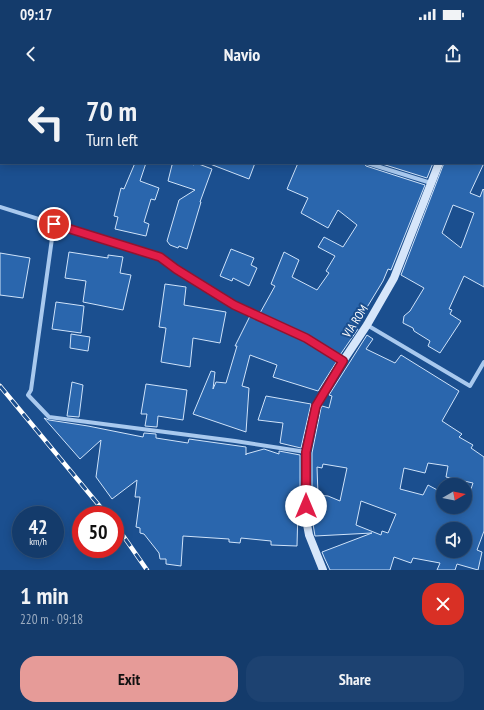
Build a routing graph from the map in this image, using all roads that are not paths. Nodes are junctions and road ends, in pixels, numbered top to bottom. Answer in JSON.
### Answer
{"nodes":[{"id":1,"x":370,"y":164,"type":"edge"},
{"id":2,"x":439,"y":164,"type":"edge"},
{"id":3,"x":432,"y":183,"type":"junction"},
{"id":4,"x":0,"y":207,"type":"edge"},
{"id":5,"x":54,"y":224,"type":"junction"},
{"id":6,"x":367,"y":326,"type":"junction"},
{"id":7,"x":343,"y":361,"type":"junction"},
{"id":8,"x":484,"y":362,"type":"edge"},
{"id":9,"x":306,"y":452,"type":"junction"},
{"id":10,"x":321,"y":566,"type":"edge"}],
"edges":[{"from":1,"to":3,"type":"street"},
{"from":2,"to":3,"type":"main road","name":"VIA ROM"},
{"from":3,"to":6,"type":"main road","name":"VIA ROM"},
{"from":4,"to":5,"type":"street"},
{"from":5,"to":7,"type":"street"},
{"from":5,"to":9,"type":"street"},
{"from":6,"to":7,"type":"main road","name":"VIA ROM"},
{"from":6,"to":8,"type":"street"},
{"from":7,"to":9,"type":"main road","name":"VIA ROM"},
{"from":9,"to":10,"type":"main road","name":"VIA ROM"}]}
